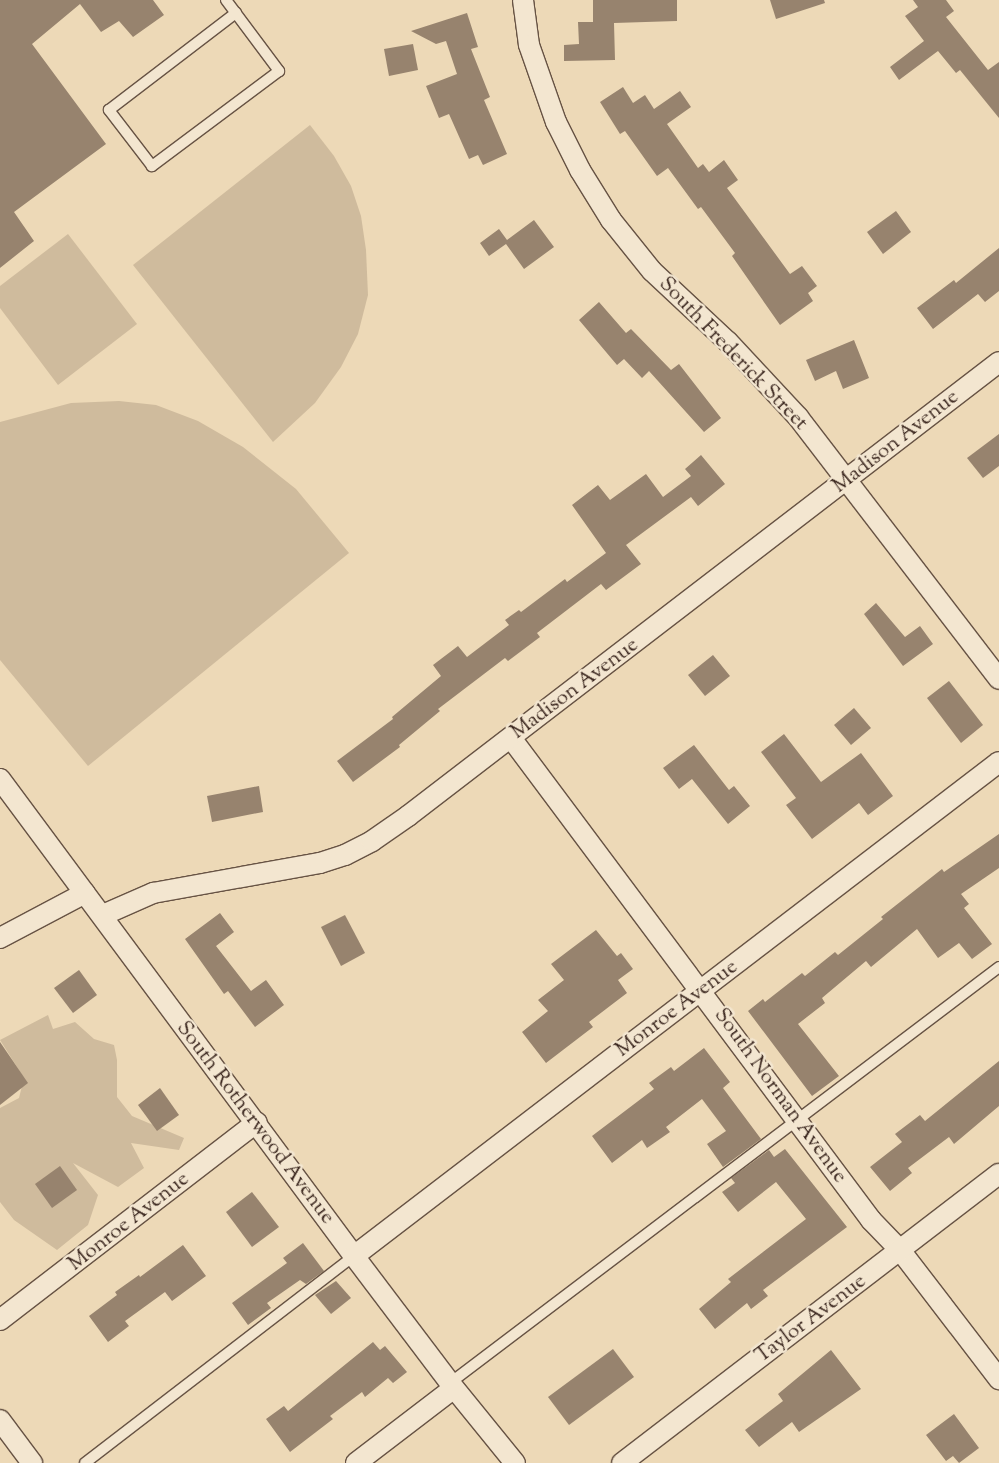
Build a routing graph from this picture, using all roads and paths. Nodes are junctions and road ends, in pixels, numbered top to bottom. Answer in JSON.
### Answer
{"nodes":[{"id":1,"x":226,"y":0,"type":"edge"},
{"id":2,"x":523,"y":0,"type":"edge"},
{"id":3,"x":236,"y":13,"type":"junction"},
{"id":4,"x":999,"y":362,"type":"edge"},
{"id":5,"x":847,"y":479,"type":"junction"},
{"id":6,"x":999,"y":679,"type":"edge"},
{"id":7,"x":511,"y":738,"type":"junction"},
{"id":8,"x":999,"y":762,"type":"edge"},
{"id":9,"x":0,"y":779,"type":"edge"},
{"id":10,"x":85,"y":893,"type":"junction"},
{"id":11,"x":103,"y":915,"type":"junction"},
{"id":12,"x":0,"y":938,"type":"edge"},
{"id":13,"x":999,"y":967,"type":"edge"},
{"id":14,"x":702,"y":990,"type":"junction"},
{"id":15,"x":798,"y":1120,"type":"junction"},
{"id":16,"x":257,"y":1122,"type":"junction"},
{"id":17,"x":999,"y":1174,"type":"edge"},
{"id":18,"x":900,"y":1250,"type":"junction"},
{"id":19,"x":354,"y":1256,"type":"junction"},
{"id":20,"x":0,"y":1320,"type":"edge"},
{"id":21,"x":999,"y":1379,"type":"edge"},
{"id":22,"x":452,"y":1386,"type":"junction"},
{"id":23,"x":0,"y":1420,"type":"edge"},
{"id":24,"x":32,"y":1463,"type":"edge"},
{"id":25,"x":85,"y":1463,"type":"edge"},
{"id":26,"x":356,"y":1463,"type":"edge"},
{"id":27,"x":515,"y":1463,"type":"edge"},
{"id":28,"x":622,"y":1463,"type":"edge"}],
"edges":[{"from":1,"to":3,"type":"lane"},
{"from":2,"to":5,"type":"street","name":"South Frederick Street"},
{"from":3,"to":3,"type":"lane"},
{"from":4,"to":5,"type":"street","name":"Madison Avenue"},
{"from":5,"to":6,"type":"street","name":"South Frederick Street"},
{"from":5,"to":7,"type":"street","name":"Madison Avenue"},
{"from":7,"to":11,"type":"street","name":"Madison Avenue"},
{"from":7,"to":14,"type":"street","name":"South Norman Avenue"},
{"from":8,"to":14,"type":"street","name":"Monroe Avenue"},
{"from":9,"to":10,"type":"street","name":"South Rotherwood Avenue"},
{"from":10,"to":11,"type":"street","name":"South Rotherwood Avenue"},
{"from":10,"to":12,"type":"street"},
{"from":11,"to":16,"type":"street","name":"South Rotherwood Avenue"},
{"from":13,"to":15,"type":"lane"},
{"from":14,"to":15,"type":"street","name":"South Norman Avenue"},
{"from":14,"to":19,"type":"street","name":"Monroe Avenue"},
{"from":15,"to":18,"type":"street","name":"South Norman Avenue"},
{"from":15,"to":22,"type":"lane"},
{"from":16,"to":19,"type":"street","name":"South Rotherwood Avenue"},
{"from":16,"to":20,"type":"street","name":"Monroe Avenue"},
{"from":17,"to":18,"type":"street","name":"Taylor Avenue"},
{"from":18,"to":21,"type":"street","name":"South Norman Avenue"},
{"from":18,"to":28,"type":"street","name":"Taylor Avenue"},
{"from":19,"to":22,"type":"street","name":"South Rotherwood Avenue"},
{"from":19,"to":25,"type":"lane"},
{"from":22,"to":26,"type":"street"},
{"from":22,"to":27,"type":"street","name":"South Rotherwood Avenue"},
{"from":23,"to":24,"type":"street"}]}
